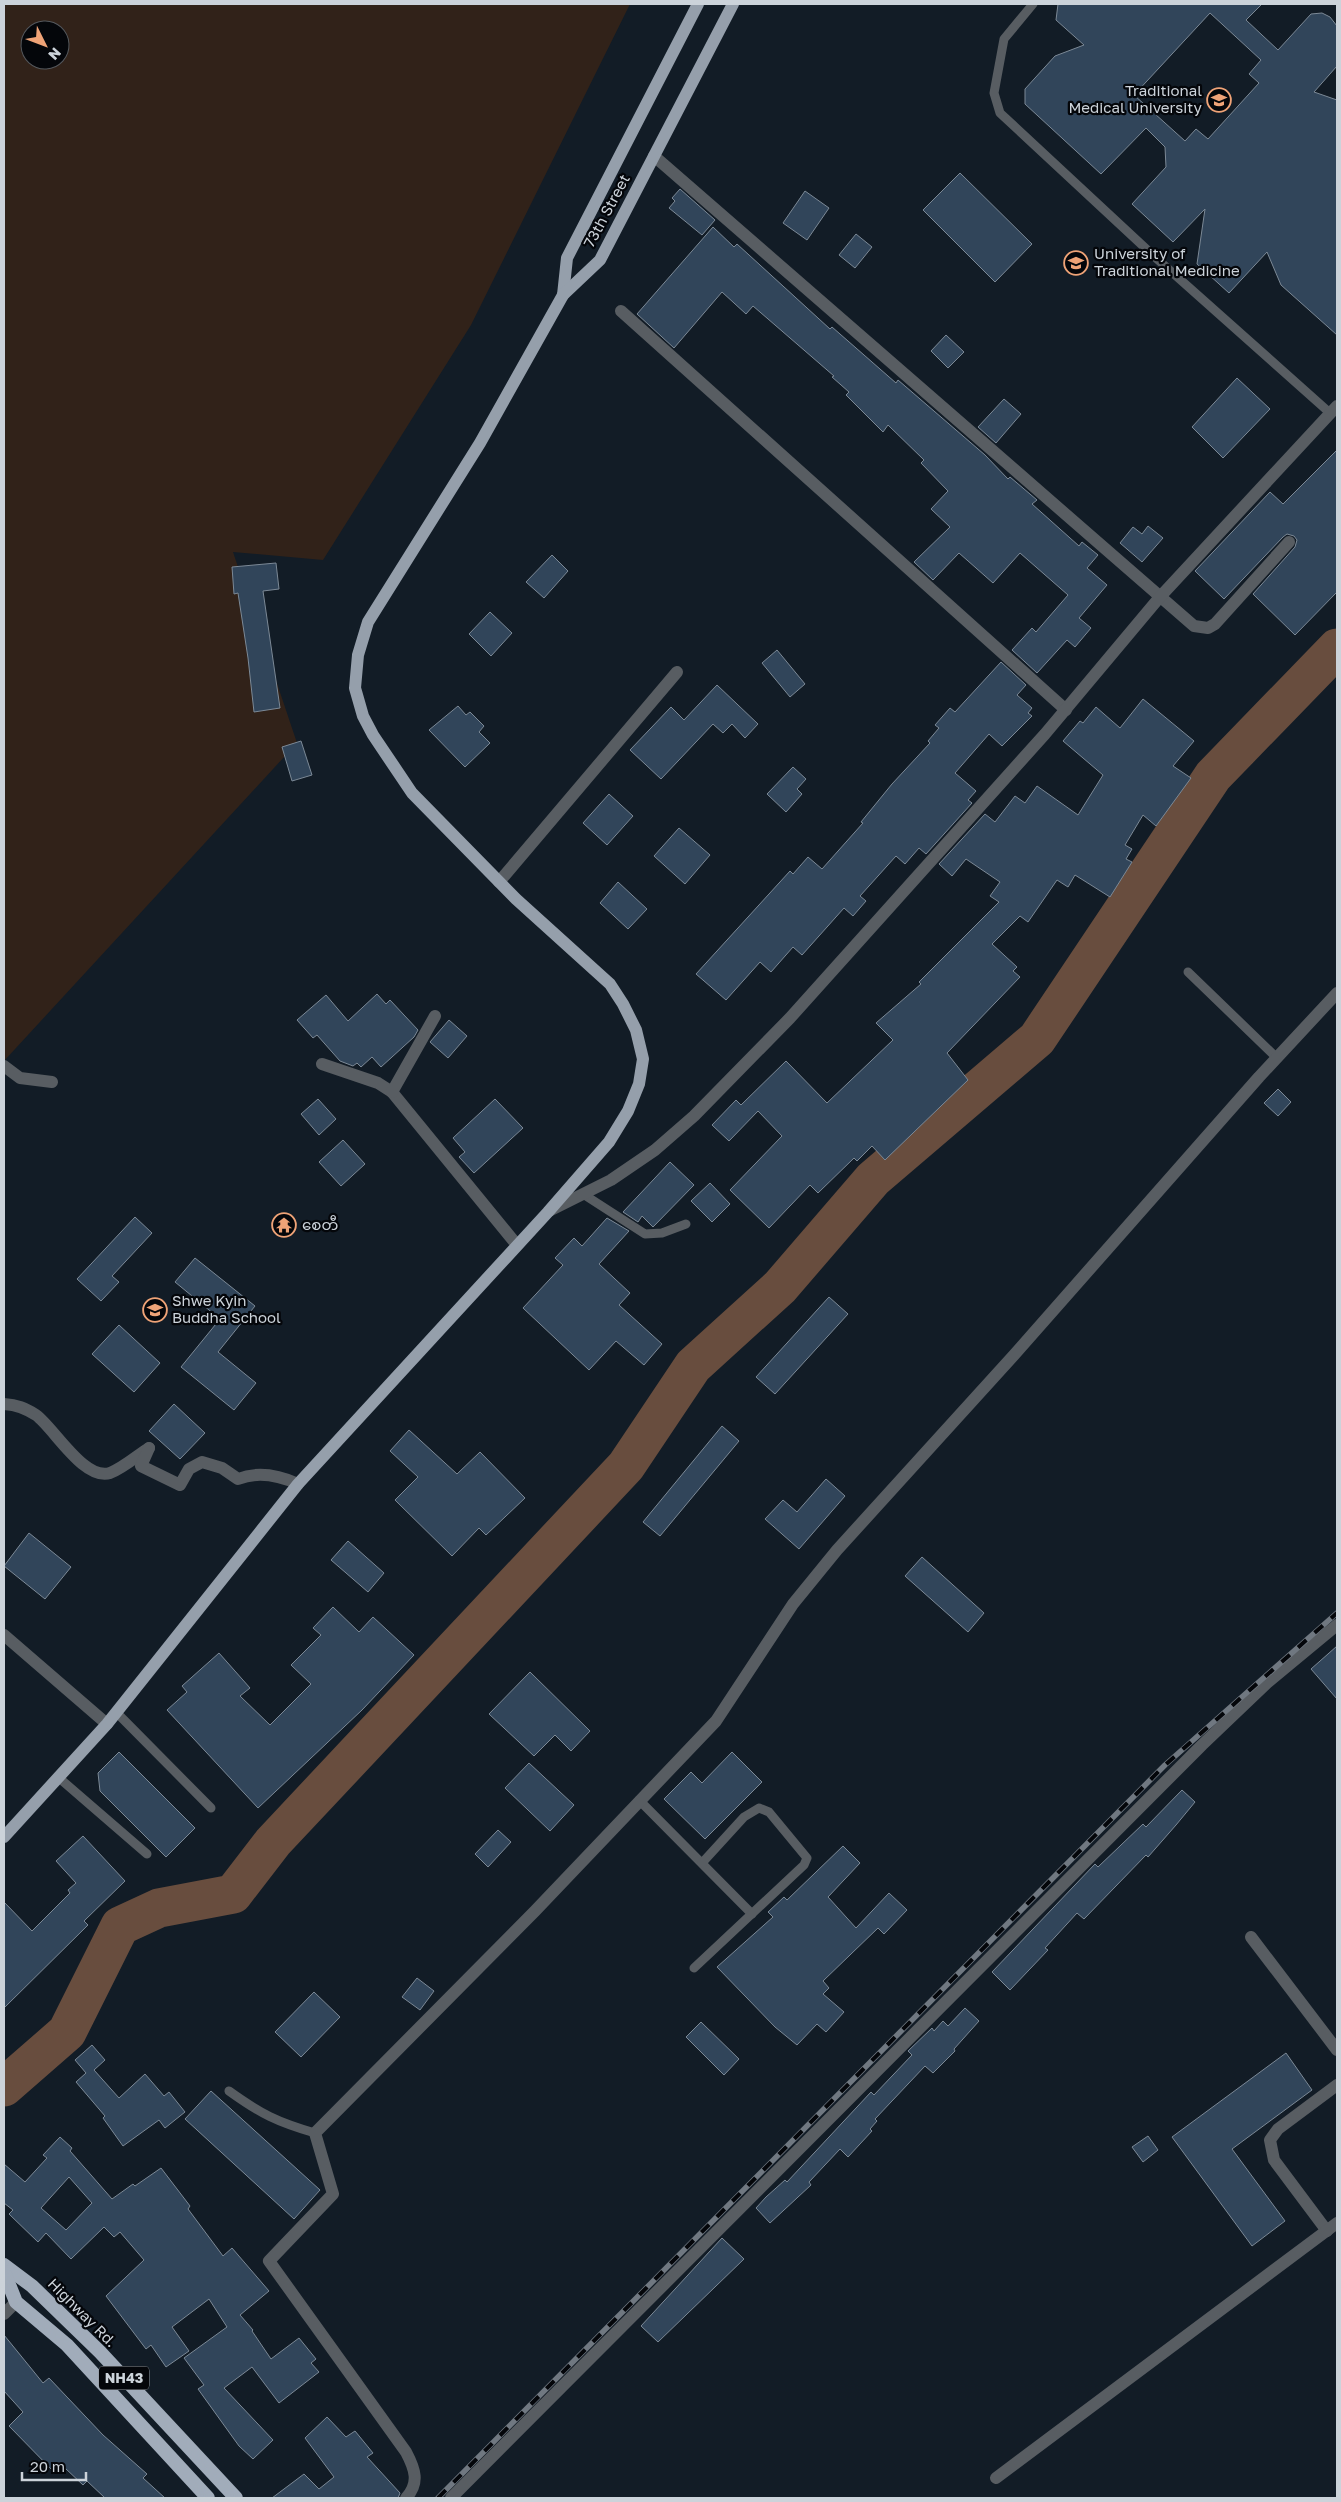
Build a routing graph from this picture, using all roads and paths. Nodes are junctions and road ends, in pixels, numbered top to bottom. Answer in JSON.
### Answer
{"nodes":[{"id":1,"x":698,"y":4,"type":"edge"},
{"id":2,"x":733,"y":4,"type":"edge"},
{"id":3,"x":1033,"y":4,"type":"edge"},
{"id":4,"x":654,"y":156,"type":"junction"},
{"id":5,"x":563,"y":295,"type":"junction"},
{"id":6,"x":621,"y":311,"type":"dead end"},
{"id":7,"x":1334,"y":410,"type":"edge"},
{"id":8,"x":1289,"y":542,"type":"dead end"},
{"id":9,"x":1159,"y":598,"type":"junction"},
{"id":10,"x":677,"y":672,"type":"dead end"},
{"id":11,"x":1066,"y":710,"type":"junction"},
{"id":12,"x":498,"y":882,"type":"junction"},
{"id":13,"x":1188,"y":972,"type":"dead end"},
{"id":14,"x":1337,"y":992,"type":"edge"},
{"id":15,"x":434,"y":1016,"type":"dead end"},
{"id":16,"x":1277,"y":1058,"type":"junction"},
{"id":17,"x":322,"y":1064,"type":"dead end"},
{"id":18,"x":4,"y":1066,"type":"edge"},
{"id":19,"x":52,"y":1082,"type":"dead end"},
{"id":20,"x":392,"y":1092,"type":"junction"},
{"id":21,"x":583,"y":1194,"type":"junction"},
{"id":22,"x":548,"y":1212,"type":"junction"},
{"id":23,"x":686,"y":1224,"type":"dead end"},
{"id":24,"x":517,"y":1245,"type":"junction"},
{"id":25,"x":4,"y":1404,"type":"edge"},
{"id":26,"x":298,"y":1484,"type":"junction"},
{"id":27,"x":1337,"y":1625,"type":"edge"},
{"id":28,"x":4,"y":1635,"type":"edge"},
{"id":29,"x":116,"y":1712,"type":"junction"},
{"id":30,"x":106,"y":1724,"type":"junction"},
{"id":31,"x":58,"y":1777,"type":"junction"},
{"id":32,"x":639,"y":1800,"type":"junction"},
{"id":33,"x":211,"y":1808,"type":"dead end"},
{"id":34,"x":4,"y":1837,"type":"edge"},
{"id":35,"x":147,"y":1854,"type":"dead end"},
{"id":36,"x":702,"y":1863,"type":"junction"},
{"id":37,"x":752,"y":1914,"type":"junction"},
{"id":38,"x":1251,"y":1937,"type":"dead end"},
{"id":39,"x":694,"y":1968,"type":"dead end"},
{"id":40,"x":1337,"y":2050,"type":"edge"},
{"id":41,"x":1337,"y":2085,"type":"edge"},
{"id":42,"x":229,"y":2090,"type":"dead end"},
{"id":43,"x":315,"y":2133,"type":"junction"},
{"id":44,"x":1332,"y":2227,"type":"edge"},
{"id":45,"x":4,"y":2265,"type":"edge"},
{"id":46,"x":4,"y":2272,"type":"edge"},
{"id":47,"x":16,"y":2302,"type":"junction"},
{"id":48,"x":4,"y":2314,"type":"edge"},
{"id":49,"x":996,"y":2478,"type":"dead end"},
{"id":50,"x":208,"y":2498,"type":"edge"},
{"id":51,"x":236,"y":2498,"type":"edge"},
{"id":52,"x":406,"y":2498,"type":"edge"},
{"id":53,"x":451,"y":2498,"type":"edge"}],
"edges":[{"from":1,"to":5,"type":"main road","name":"73th Street"},
{"from":2,"to":4,"type":"main road","name":"73th Street"},
{"from":3,"to":7,"type":"lane"},
{"from":4,"to":5,"type":"main road","name":"73th Street"},
{"from":4,"to":9,"type":"street"},
{"from":5,"to":12,"type":"main road"},
{"from":6,"to":11,"type":"street"},
{"from":7,"to":9,"type":"street"},
{"from":8,"to":9,"type":"street"},
{"from":9,"to":11,"type":"street"},
{"from":10,"to":12,"type":"street"},
{"from":11,"to":21,"type":"street"},
{"from":12,"to":22,"type":"main road"},
{"from":13,"to":16,"type":"lane"},
{"from":14,"to":16,"type":"street"},
{"from":15,"to":20,"type":"street"},
{"from":16,"to":32,"type":"street"},
{"from":17,"to":20,"type":"street"},
{"from":18,"to":19,"type":"street"},
{"from":20,"to":24,"type":"street"},
{"from":21,"to":22,"type":"street"},
{"from":21,"to":23,"type":"lane"},
{"from":22,"to":24,"type":"main road"},
{"from":24,"to":26,"type":"main road"},
{"from":25,"to":26,"type":"street"},
{"from":26,"to":29,"type":"main road"},
{"from":27,"to":53,"type":"street"},
{"from":28,"to":30,"type":"street"},
{"from":29,"to":30,"type":"main road"},
{"from":29,"to":33,"type":"lane"},
{"from":30,"to":31,"type":"main road"},
{"from":31,"to":34,"type":"main road"},
{"from":31,"to":35,"type":"lane"},
{"from":32,"to":36,"type":"lane"},
{"from":32,"to":43,"type":"street"},
{"from":36,"to":37,"type":"lane"},
{"from":36,"to":37,"type":"lane"},
{"from":37,"to":39,"type":"lane"},
{"from":38,"to":40,"type":"street"},
{"from":41,"to":44,"type":"street"},
{"from":42,"to":43,"type":"lane"},
{"from":43,"to":52,"type":"street"},
{"from":44,"to":49,"type":"street"},
{"from":45,"to":51,"type":"highway","name":"Highway Rd.","number":"NH43"},
{"from":46,"to":47,"type":"highway","number":"NH43"},
{"from":47,"to":48,"type":"street"},
{"from":47,"to":50,"type":"highway","number":"NH43"}]}
